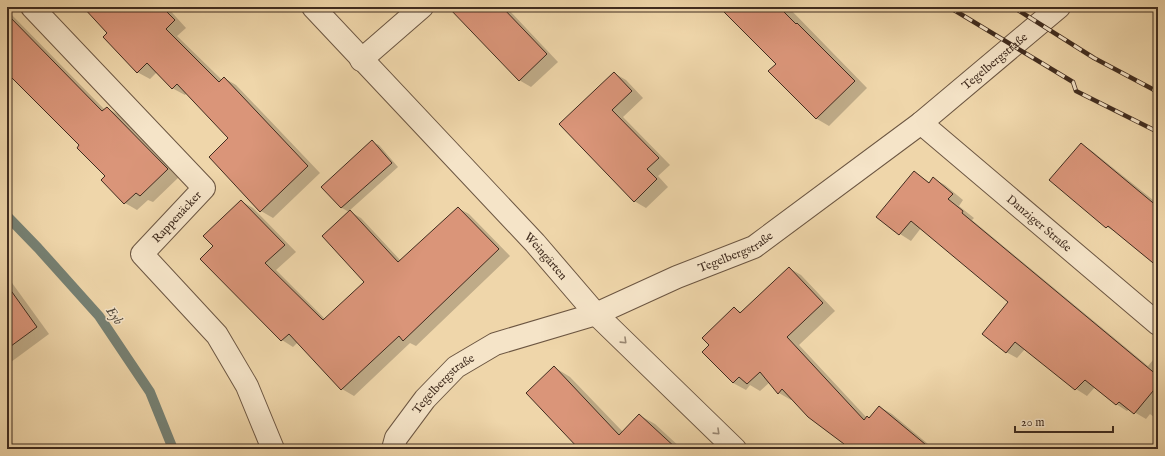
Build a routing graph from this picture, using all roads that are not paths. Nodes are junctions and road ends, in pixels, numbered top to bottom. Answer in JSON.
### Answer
{"nodes":[{"id":1,"x":32,"y":7,"type":"edge"},
{"id":2,"x":313,"y":7,"type":"edge"},
{"id":3,"x":422,"y":7,"type":"edge"},
{"id":4,"x":1059,"y":7,"type":"edge"},
{"id":5,"x":361,"y":60,"type":"junction"},
{"id":6,"x":921,"y":123,"type":"junction"},
{"id":7,"x":596,"y":314,"type":"junction"},
{"id":8,"x":1158,"y":324,"type":"edge"},
{"id":9,"x":273,"y":449,"type":"edge"},
{"id":10,"x":392,"y":449,"type":"edge"},
{"id":11,"x":735,"y":449,"type":"edge"}],
"edges":[{"from":1,"to":9,"type":"street","name":"Rappenäcker"},
{"from":2,"to":5,"type":"street","name":"Weingärten"},
{"from":3,"to":5,"type":"street"},
{"from":4,"to":6,"type":"street","name":"Tegelbergstraße"},
{"from":5,"to":7,"type":"street","name":"Weingärten"},
{"from":6,"to":7,"type":"street","name":"Tegelbergstraße"},
{"from":6,"to":8,"type":"street","name":"Danziger Straße"},
{"from":7,"to":10,"type":"street","name":"Tegelbergstraße"},
{"from":7,"to":11,"type":"street","name":"Weingärten","one_way":true}]}
